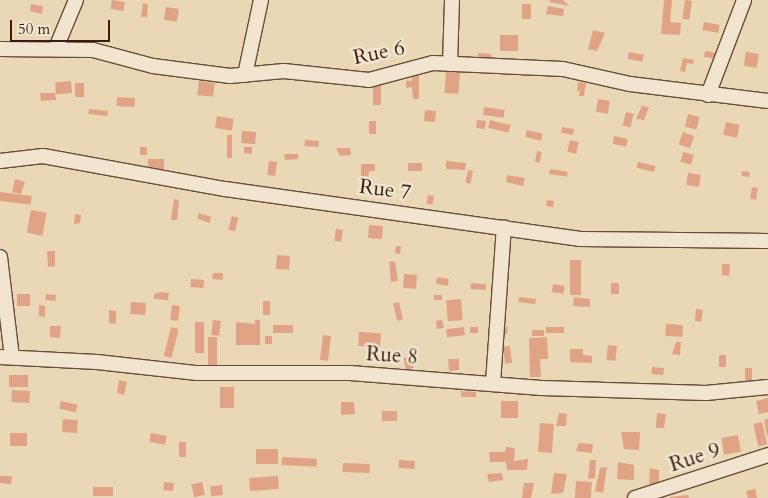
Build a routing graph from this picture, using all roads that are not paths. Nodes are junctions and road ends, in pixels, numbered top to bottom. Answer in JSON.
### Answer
{"nodes":[{"id":1,"x":76,"y":0,"type":"edge"},
{"id":2,"x":261,"y":0,"type":"edge"},
{"id":3,"x":452,"y":0,"type":"edge"},
{"id":4,"x":744,"y":0,"type":"edge"},
{"id":5,"x":56,"y":48,"type":"junction"},
{"id":6,"x":0,"y":49,"type":"edge"},
{"id":7,"x":450,"y":64,"type":"junction"},
{"id":8,"x":245,"y":75,"type":"junction"},
{"id":9,"x":708,"y":95,"type":"junction"},
{"id":10,"x":768,"y":101,"type":"edge"},
{"id":11,"x":0,"y":161,"type":"edge"},
{"id":12,"x":504,"y":227,"type":"junction"},
{"id":13,"x":768,"y":241,"type":"edge"},
{"id":14,"x":0,"y":257,"type":"edge"},
{"id":15,"x":6,"y":357,"type":"edge"},
{"id":16,"x":493,"y":382,"type":"junction"},
{"id":17,"x":768,"y":387,"type":"edge"},
{"id":18,"x":768,"y":455,"type":"edge"},
{"id":19,"x":635,"y":498,"type":"edge"}],
"edges":[{"from":1,"to":5,"type":"street"},
{"from":2,"to":8,"type":"street"},
{"from":3,"to":7,"type":"street"},
{"from":4,"to":9,"type":"street"},
{"from":5,"to":6,"type":"street","name":"Rue 6"},
{"from":5,"to":8,"type":"street","name":"Rue 6"},
{"from":7,"to":8,"type":"street","name":"Rue 6"},
{"from":7,"to":9,"type":"street","name":"Rue 6"},
{"from":9,"to":10,"type":"street","name":"Rue 6"},
{"from":11,"to":12,"type":"street","name":"Rue 7"},
{"from":12,"to":13,"type":"street","name":"Rue 7"},
{"from":12,"to":16,"type":"street"},
{"from":14,"to":15,"type":"street"},
{"from":15,"to":16,"type":"street","name":"Rue 8"},
{"from":16,"to":17,"type":"street","name":"Rue 8"},
{"from":18,"to":19,"type":"street","name":"Rue 9"}]}
